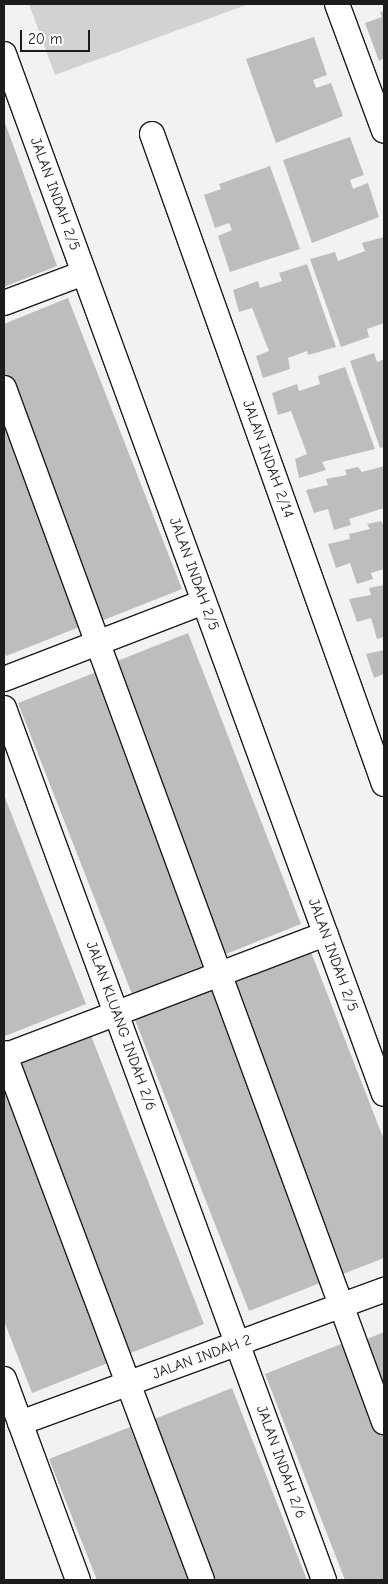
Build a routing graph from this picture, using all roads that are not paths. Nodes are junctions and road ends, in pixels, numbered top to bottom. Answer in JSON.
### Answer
{"nodes":[{"id":1,"x":337,"y":4,"type":"edge"},
{"id":2,"x":4,"y":54,"type":"edge"},
{"id":3,"x":384,"y":131,"type":"edge"},
{"id":4,"x":152,"y":134,"type":"dead end"},
{"id":5,"x":84,"y":273,"type":"junction"},
{"id":6,"x":4,"y":303,"type":"edge"},
{"id":7,"x":4,"y":388,"type":"edge"},
{"id":8,"x":204,"y":602,"type":"junction"},
{"id":9,"x":98,"y":643,"type":"junction"},
{"id":10,"x":4,"y":679,"type":"edge"},
{"id":11,"x":4,"y":708,"type":"edge"},
{"id":12,"x":384,"y":784,"type":"edge"},
{"id":13,"x":326,"y":934,"type":"junction"},
{"id":14,"x":219,"y":974,"type":"junction"},
{"id":15,"x":116,"y":1013,"type":"junction"},
{"id":16,"x":4,"y":1055,"type":"edge"},
{"id":17,"x":384,"y":1094,"type":"edge"},
{"id":18,"x":384,"y":1290,"type":"edge"},
{"id":19,"x":342,"y":1306,"type":"junction"},
{"id":20,"x":238,"y":1344,"type":"junction"},
{"id":21,"x":4,"y":1379,"type":"edge"},
{"id":22,"x":127,"y":1384,"type":"junction"},
{"id":23,"x":384,"y":1422,"type":"edge"},
{"id":24,"x":20,"y":1423,"type":"junction"},
{"id":25,"x":78,"y":1580,"type":"edge"},
{"id":26,"x":202,"y":1580,"type":"edge"},
{"id":27,"x":324,"y":1580,"type":"edge"}],
"edges":[{"from":1,"to":3,"type":"street"},
{"from":2,"to":5,"type":"street","name":"JALAN INDAH 2/5"},
{"from":4,"to":12,"type":"street","name":"JALAN INDAH 2/14"},
{"from":5,"to":6,"type":"street"},
{"from":5,"to":8,"type":"street","name":"JALAN INDAH 2/5"},
{"from":7,"to":9,"type":"street"},
{"from":8,"to":9,"type":"street"},
{"from":8,"to":13,"type":"street","name":"JALAN INDAH 2/5"},
{"from":9,"to":10,"type":"street"},
{"from":9,"to":14,"type":"street"},
{"from":11,"to":15,"type":"street","name":"JALAN KLUANG INDAH 2/6"},
{"from":13,"to":14,"type":"street"},
{"from":13,"to":17,"type":"street","name":"JALAN INDAH 2/5"},
{"from":14,"to":15,"type":"street"},
{"from":14,"to":19,"type":"street"},
{"from":15,"to":16,"type":"street"},
{"from":15,"to":20,"type":"street","name":"JALAN KLUANG INDAH 2/6"},
{"from":16,"to":22,"type":"street"},
{"from":18,"to":19,"type":"street","name":"JALAN INDAH 2"},
{"from":19,"to":20,"type":"street","name":"JALAN INDAH 2"},
{"from":19,"to":23,"type":"street"},
{"from":20,"to":22,"type":"street","name":"JALAN INDAH 2"},
{"from":20,"to":27,"type":"street","name":"JALAN INDAH 2/6"},
{"from":21,"to":24,"type":"street"},
{"from":22,"to":24,"type":"street","name":"JALAN INDAH 2"},
{"from":22,"to":26,"type":"street"},
{"from":24,"to":25,"type":"street"}]}
